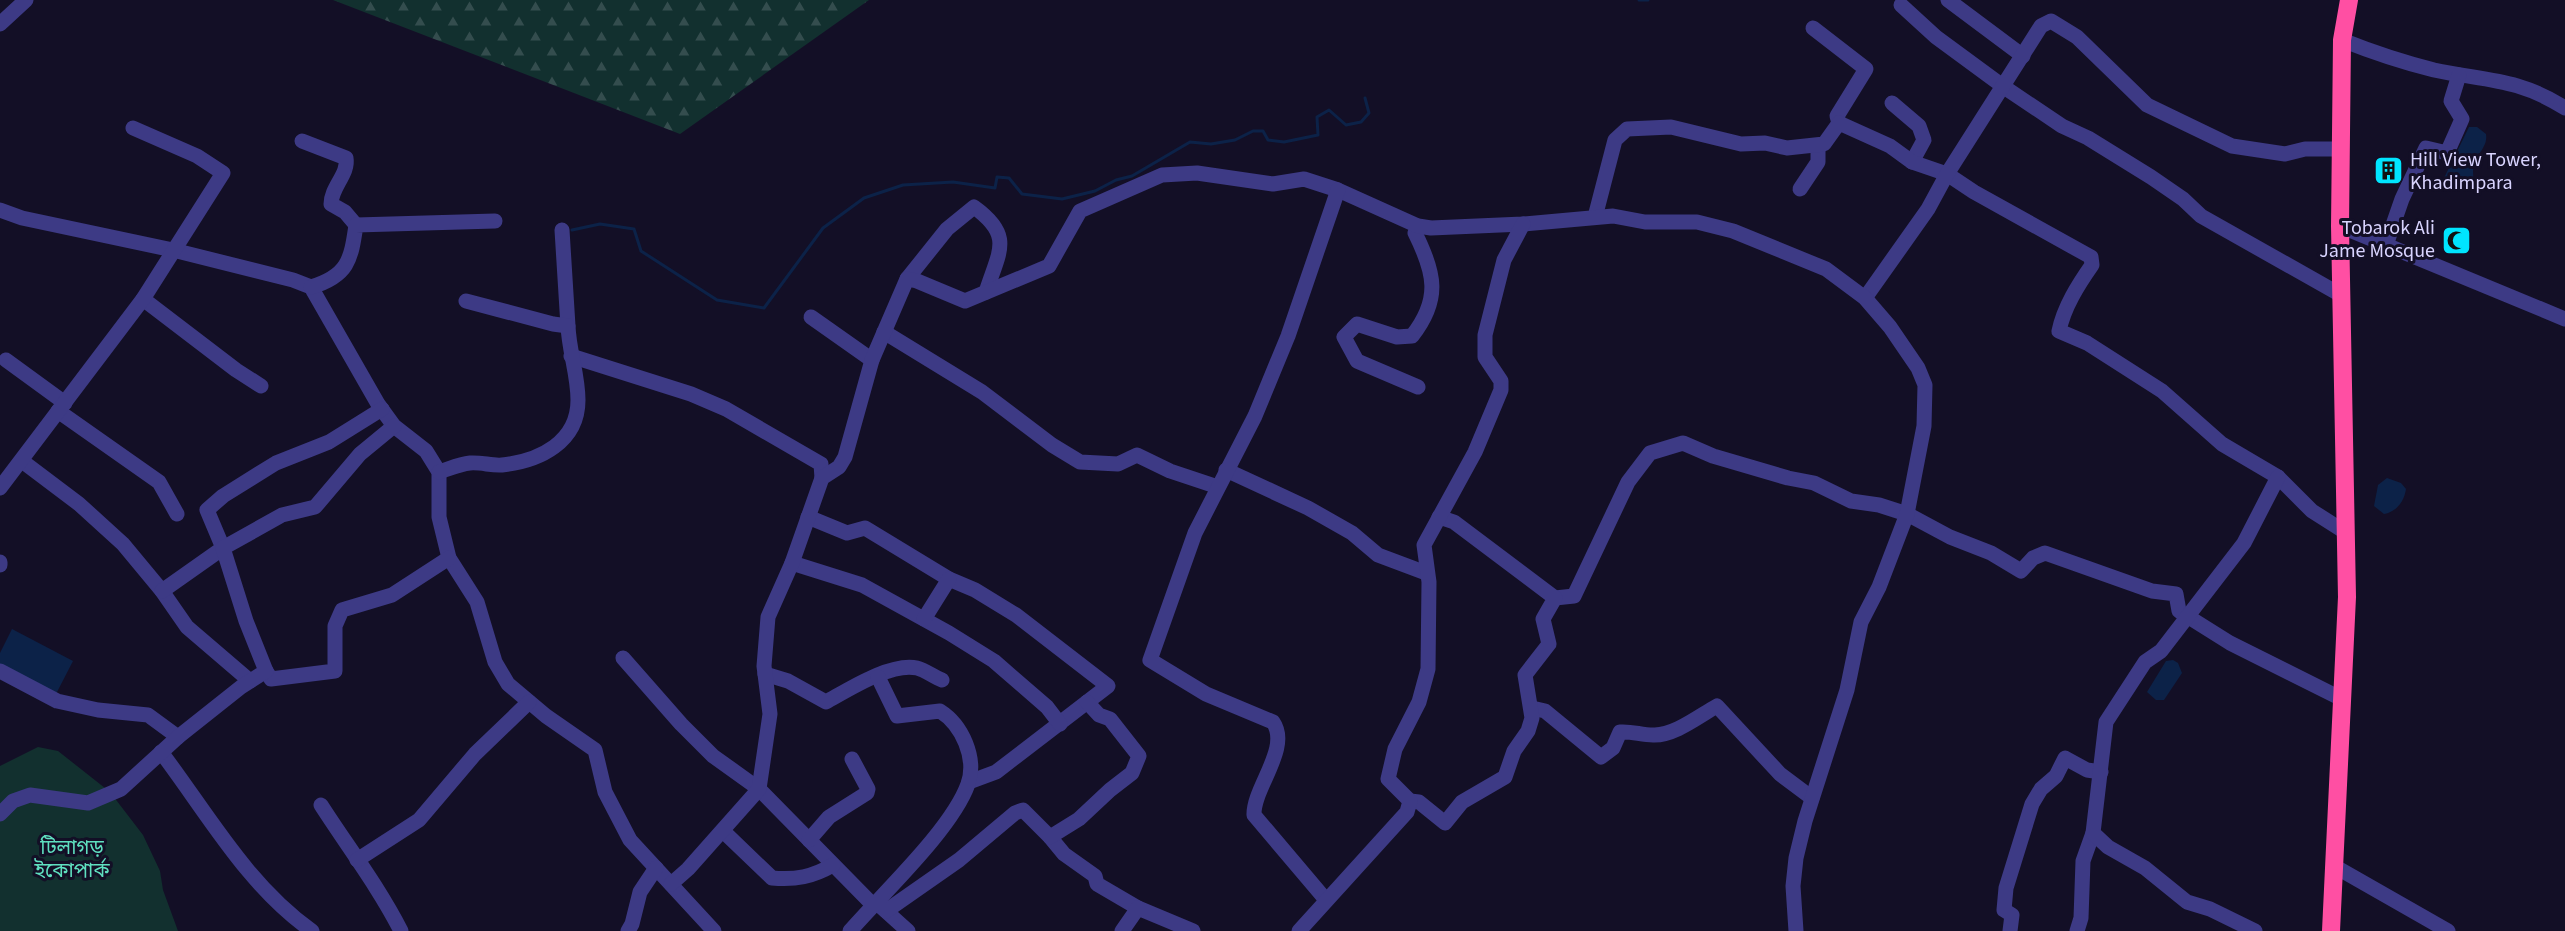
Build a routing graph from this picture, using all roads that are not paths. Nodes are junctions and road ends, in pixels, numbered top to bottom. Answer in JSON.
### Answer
{"nodes":[{"id":1,"x":26,"y":0,"type":"edge"},
{"id":2,"x":1948,"y":0,"type":"edge"},
{"id":3,"x":2349,"y":0,"type":"edge"},
{"id":4,"x":1901,"y":5,"type":"dead end"},
{"id":5,"x":0,"y":24,"type":"edge"},
{"id":6,"x":1813,"y":28,"type":"dead end"},
{"id":7,"x":2342,"y":40,"type":"junction"},
{"id":8,"x":2023,"y":56,"type":"junction"},
{"id":9,"x":2459,"y":75,"type":"junction"},
{"id":10,"x":2004,"y":87,"type":"junction"},
{"id":11,"x":1892,"y":103,"type":"dead end"},
{"id":12,"x":2565,"y":108,"type":"edge"},
{"id":13,"x":1839,"y":123,"type":"junction"},
{"id":14,"x":133,"y":128,"type":"dead end"},
{"id":15,"x":302,"y":141,"type":"dead end"},
{"id":16,"x":1818,"y":147,"type":"junction"},
{"id":17,"x":2341,"y":149,"type":"junction"},
{"id":18,"x":1912,"y":162,"type":"junction"},
{"id":19,"x":1947,"y":174,"type":"junction"},
{"id":20,"x":1800,"y":189,"type":"dead end"},
{"id":21,"x":1338,"y":190,"type":"junction"},
{"id":22,"x":0,"y":210,"type":"edge"},
{"id":23,"x":1595,"y":217,"type":"junction"},
{"id":24,"x":495,"y":220,"type":"dead end"},
{"id":25,"x":1523,"y":224,"type":"junction"},
{"id":26,"x":356,"y":225,"type":"junction"},
{"id":27,"x":1418,"y":226,"type":"junction"},
{"id":28,"x":2340,"y":226,"type":"junction"},
{"id":29,"x":562,"y":230,"type":"dead end"},
{"id":30,"x":2386,"y":245,"type":"junction"},
{"id":31,"x":173,"y":250,"type":"junction"},
{"id":32,"x":907,"y":279,"type":"junction"},
{"id":33,"x":311,"y":287,"type":"junction"},
{"id":34,"x":986,"y":292,"type":"junction"},
{"id":35,"x":2341,"y":295,"type":"junction"},
{"id":36,"x":1865,"y":298,"type":"junction"},
{"id":37,"x":144,"y":299,"type":"junction"},
{"id":38,"x":466,"y":301,"type":"dead end"},
{"id":39,"x":811,"y":317,"type":"dead end"},
{"id":40,"x":2565,"y":319,"type":"edge"},
{"id":41,"x":568,"y":326,"type":"junction"},
{"id":42,"x":884,"y":332,"type":"junction"},
{"id":43,"x":571,"y":356,"type":"junction"},
{"id":44,"x":6,"y":360,"type":"dead end"},
{"id":45,"x":872,"y":360,"type":"junction"},
{"id":46,"x":261,"y":386,"type":"dead end"},
{"id":47,"x":1418,"y":387,"type":"dead end"},
{"id":48,"x":62,"y":407,"type":"junction"},
{"id":49,"x":382,"y":409,"type":"junction"},
{"id":50,"x":394,"y":426,"type":"junction"},
{"id":51,"x":22,"y":461,"type":"junction"},
{"id":52,"x":1226,"y":470,"type":"junction"},
{"id":53,"x":439,"y":472,"type":"junction"},
{"id":54,"x":2278,"y":477,"type":"junction"},
{"id":55,"x":822,"y":478,"type":"junction"},
{"id":56,"x":1218,"y":487,"type":"junction"},
{"id":57,"x":0,"y":488,"type":"edge"},
{"id":58,"x":177,"y":513,"type":"dead end"},
{"id":59,"x":1907,"y":514,"type":"junction"},
{"id":60,"x":808,"y":517,"type":"junction"},
{"id":61,"x":1439,"y":517,"type":"junction"},
{"id":62,"x":2345,"y":532,"type":"junction"},
{"id":63,"x":223,"y":548,"type":"junction"},
{"id":64,"x":449,"y":558,"type":"junction"},
{"id":65,"x":792,"y":563,"type":"junction"},
{"id":66,"x":1426,"y":573,"type":"junction"},
{"id":67,"x":950,"y":579,"type":"junction"},
{"id":68,"x":162,"y":591,"type":"junction"},
{"id":69,"x":1555,"y":598,"type":"junction"},
{"id":70,"x":2188,"y":617,"type":"junction"},
{"id":71,"x":924,"y":619,"type":"junction"},
{"id":72,"x":623,"y":658,"type":"dead end"},
{"id":73,"x":0,"y":671,"type":"edge"},
{"id":74,"x":266,"y":671,"type":"junction"},
{"id":75,"x":765,"y":674,"type":"junction"},
{"id":76,"x":878,"y":676,"type":"junction"},
{"id":77,"x":942,"y":680,"type":"dead end"},
{"id":78,"x":250,"y":681,"type":"junction"},
{"id":79,"x":2342,"y":699,"type":"junction"},
{"id":80,"x":529,"y":702,"type":"junction"},
{"id":81,"x":1087,"y":702,"type":"junction"},
{"id":82,"x":1532,"y":708,"type":"junction"},
{"id":83,"x":1060,"y":724,"type":"junction"},
{"id":84,"x":178,"y":737,"type":"junction"},
{"id":85,"x":161,"y":752,"type":"junction"},
{"id":86,"x":852,"y":759,"type":"dead end"},
{"id":87,"x":2101,"y":772,"type":"junction"},
{"id":88,"x":969,"y":782,"type":"junction"},
{"id":89,"x":759,"y":789,"type":"junction"},
{"id":90,"x":1812,"y":798,"type":"junction"},
{"id":91,"x":1410,"y":801,"type":"junction"},
{"id":92,"x":321,"y":805,"type":"dead end"},
{"id":93,"x":0,"y":814,"type":"edge"},
{"id":94,"x":723,"y":831,"type":"junction"},
{"id":95,"x":2093,"y":833,"type":"junction"},
{"id":96,"x":1050,"y":837,"type":"junction"},
{"id":97,"x":809,"y":840,"type":"junction"},
{"id":98,"x":357,"y":860,"type":"junction"},
{"id":99,"x":833,"y":865,"type":"junction"},
{"id":100,"x":2334,"y":866,"type":"junction"},
{"id":101,"x":656,"y":868,"type":"junction"},
{"id":102,"x":671,"y":884,"type":"junction"},
{"id":103,"x":1326,"y":900,"type":"junction"},
{"id":104,"x":878,"y":906,"type":"junction"},
{"id":105,"x":1138,"y":908,"type":"junction"},
{"id":106,"x":312,"y":931,"type":"edge"},
{"id":107,"x":401,"y":931,"type":"edge"},
{"id":108,"x":628,"y":931,"type":"edge"},
{"id":109,"x":714,"y":931,"type":"edge"},
{"id":110,"x":850,"y":931,"type":"edge"},
{"id":111,"x":908,"y":931,"type":"edge"},
{"id":112,"x":1122,"y":931,"type":"edge"},
{"id":113,"x":1192,"y":931,"type":"edge"},
{"id":114,"x":1299,"y":931,"type":"edge"},
{"id":115,"x":1796,"y":931,"type":"edge"},
{"id":116,"x":2010,"y":931,"type":"edge"},
{"id":117,"x":2077,"y":931,"type":"edge"},
{"id":118,"x":2255,"y":931,"type":"edge"},
{"id":119,"x":2331,"y":931,"type":"edge"},
{"id":120,"x":2448,"y":931,"type":"edge"}],
"edges":[{"from":1,"to":5,"type":"street"},
{"from":2,"to":8,"type":"street"},
{"from":3,"to":7,"type":"highway"},
{"from":4,"to":10,"type":"street"},
{"from":6,"to":13,"type":"street"},
{"from":7,"to":9,"type":"street"},
{"from":7,"to":17,"type":"highway"},
{"from":8,"to":10,"type":"street"},
{"from":8,"to":17,"type":"street"},
{"from":9,"to":12,"type":"street"},
{"from":9,"to":30,"type":"street"},
{"from":10,"to":19,"type":"street"},
{"from":10,"to":35,"type":"street"},
{"from":11,"to":18,"type":"street"},
{"from":13,"to":16,"type":"street"},
{"from":13,"to":18,"type":"street"},
{"from":14,"to":31,"type":"street"},
{"from":15,"to":26,"type":"street"},
{"from":16,"to":20,"type":"street"},
{"from":16,"to":23,"type":"street"},
{"from":17,"to":28,"type":"highway"},
{"from":18,"to":19,"type":"street"},
{"from":19,"to":36,"type":"street"},
{"from":19,"to":54,"type":"street"},
{"from":21,"to":27,"type":"street"},
{"from":21,"to":34,"type":"street"},
{"from":21,"to":52,"type":"street"},
{"from":22,"to":31,"type":"street"},
{"from":23,"to":25,"type":"street"},
{"from":23,"to":36,"type":"street"},
{"from":24,"to":26,"type":"street"},
{"from":25,"to":27,"type":"street"},
{"from":25,"to":61,"type":"street"},
{"from":26,"to":33,"type":"street"},
{"from":27,"to":47,"type":"street"},
{"from":28,"to":30,"type":"street"},
{"from":28,"to":35,"type":"highway"},
{"from":29,"to":41,"type":"street"},
{"from":30,"to":40,"type":"street"},
{"from":31,"to":33,"type":"street"},
{"from":31,"to":37,"type":"street"},
{"from":32,"to":34,"type":"street"},
{"from":32,"to":34,"type":"street"},
{"from":32,"to":42,"type":"street"},
{"from":33,"to":49,"type":"street"},
{"from":35,"to":62,"type":"highway"},
{"from":36,"to":59,"type":"street"},
{"from":37,"to":46,"type":"street"},
{"from":37,"to":48,"type":"street"},
{"from":38,"to":41,"type":"street"},
{"from":39,"to":45,"type":"street"},
{"from":41,"to":43,"type":"street"},
{"from":42,"to":45,"type":"street"},
{"from":42,"to":56,"type":"street"},
{"from":43,"to":53,"type":"street"},
{"from":43,"to":55,"type":"street"},
{"from":44,"to":48,"type":"street"},
{"from":45,"to":55,"type":"street"},
{"from":48,"to":51,"type":"street"},
{"from":48,"to":58,"type":"street"},
{"from":49,"to":50,"type":"street"},
{"from":49,"to":63,"type":"street"},
{"from":50,"to":53,"type":"street"},
{"from":50,"to":63,"type":"street"},
{"from":51,"to":57,"type":"street"},
{"from":51,"to":68,"type":"street"},
{"from":52,"to":56,"type":"street"},
{"from":52,"to":66,"type":"street"},
{"from":53,"to":64,"type":"street"},
{"from":54,"to":62,"type":"street"},
{"from":54,"to":70,"type":"street"},
{"from":55,"to":60,"type":"street"},
{"from":56,"to":103,"type":"street"},
{"from":59,"to":69,"type":"street"},
{"from":59,"to":70,"type":"street"},
{"from":59,"to":90,"type":"street"},
{"from":60,"to":65,"type":"street"},
{"from":60,"to":67,"type":"street"},
{"from":61,"to":66,"type":"street"},
{"from":61,"to":69,"type":"street"},
{"from":62,"to":79,"type":"highway"},
{"from":63,"to":68,"type":"street"},
{"from":63,"to":74,"type":"street"},
{"from":64,"to":74,"type":"street"},
{"from":64,"to":80,"type":"street"},
{"from":65,"to":71,"type":"street"},
{"from":65,"to":75,"type":"street"},
{"from":66,"to":91,"type":"street"},
{"from":67,"to":71,"type":"street"},
{"from":67,"to":81,"type":"street"},
{"from":68,"to":78,"type":"street"},
{"from":69,"to":82,"type":"street"},
{"from":70,"to":79,"type":"street"},
{"from":70,"to":87,"type":"street"},
{"from":71,"to":83,"type":"street"},
{"from":72,"to":89,"type":"street"},
{"from":73,"to":84,"type":"street"},
{"from":74,"to":78,"type":"street"},
{"from":75,"to":76,"type":"street"},
{"from":75,"to":89,"type":"street"},
{"from":76,"to":77,"type":"street"},
{"from":76,"to":88,"type":"street"},
{"from":78,"to":84,"type":"street"},
{"from":79,"to":100,"type":"highway"},
{"from":80,"to":98,"type":"street"},
{"from":80,"to":101,"type":"street"},
{"from":81,"to":83,"type":"street"},
{"from":81,"to":96,"type":"street"},
{"from":82,"to":90,"type":"street"},
{"from":82,"to":91,"type":"street"},
{"from":83,"to":88,"type":"street"},
{"from":84,"to":85,"type":"street"},
{"from":85,"to":93,"type":"street"},
{"from":85,"to":106,"type":"street"},
{"from":86,"to":97,"type":"street"},
{"from":87,"to":95,"type":"street"},
{"from":87,"to":116,"type":"street"},
{"from":88,"to":104,"type":"street"},
{"from":89,"to":94,"type":"street"},
{"from":89,"to":97,"type":"street"},
{"from":90,"to":115,"type":"street"},
{"from":91,"to":103,"type":"street"},
{"from":92,"to":98,"type":"street"},
{"from":94,"to":99,"type":"street"},
{"from":94,"to":102,"type":"street"},
{"from":95,"to":117,"type":"street"},
{"from":95,"to":118,"type":"street"},
{"from":96,"to":104,"type":"street"},
{"from":96,"to":105,"type":"street"},
{"from":97,"to":99,"type":"street"},
{"from":98,"to":107,"type":"street"},
{"from":99,"to":104,"type":"street"},
{"from":100,"to":119,"type":"highway"},
{"from":100,"to":120,"type":"street"},
{"from":101,"to":102,"type":"street"},
{"from":101,"to":108,"type":"street"},
{"from":102,"to":109,"type":"street"},
{"from":103,"to":114,"type":"street"},
{"from":104,"to":110,"type":"street"},
{"from":104,"to":111,"type":"street"},
{"from":105,"to":112,"type":"street"},
{"from":105,"to":113,"type":"street"}]}
